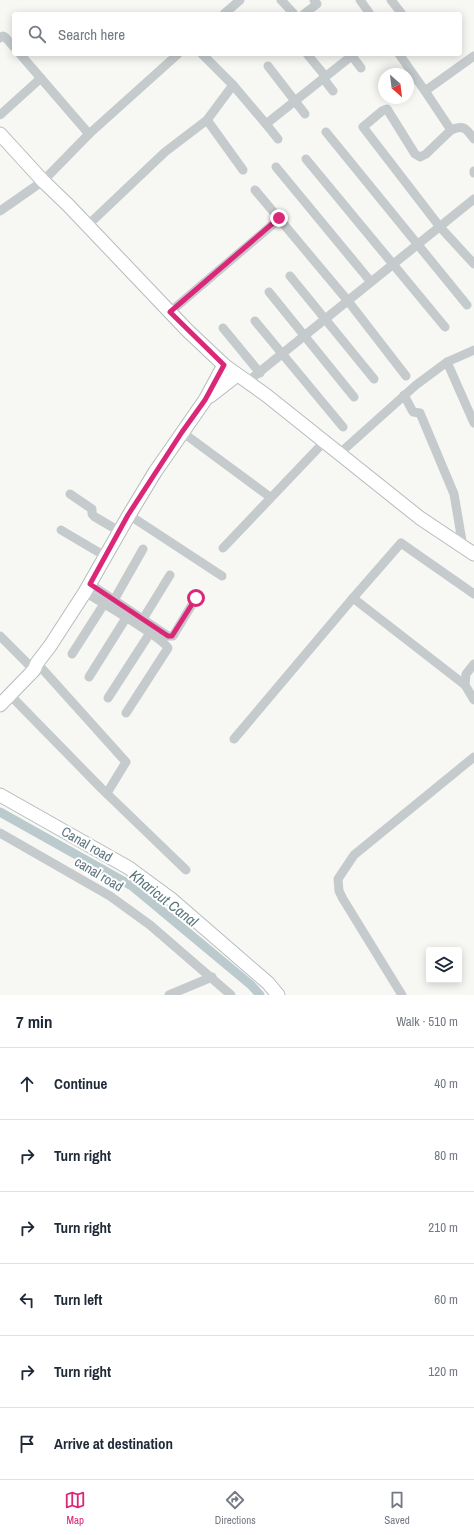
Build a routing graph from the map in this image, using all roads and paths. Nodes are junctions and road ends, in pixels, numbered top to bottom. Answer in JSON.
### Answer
{"nodes":[{"id":1,"x":240,"y":0,"type":"edge"},
{"id":2,"x":281,"y":0,"type":"edge"},
{"id":3,"x":314,"y":0,"type":"edge"},
{"id":4,"x":360,"y":0,"type":"edge"},
{"id":5,"x":391,"y":0,"type":"edge"},
{"id":6,"x":226,"y":12,"type":"edge"},
{"id":7,"x":292,"y":12,"type":"edge"},
{"id":8,"x":307,"y":12,"type":"edge"},
{"id":9,"x":369,"y":12,"type":"edge"},
{"id":10,"x":400,"y":12,"type":"edge"},
{"id":11,"x":0,"y":38,"type":"edge"},
{"id":12,"x":12,"y":44,"type":"edge"},
{"id":13,"x":22,"y":56,"type":"edge"},
{"id":14,"x":176,"y":56,"type":"edge"},
{"id":15,"x":204,"y":56,"type":"edge"},
{"id":16,"x":308,"y":56,"type":"edge"},
{"id":17,"x":352,"y":56,"type":"edge"},
{"id":18,"x":354,"y":56,"type":"edge"},
{"id":19,"x":400,"y":56,"type":"edge"},
{"id":20,"x":474,"y":56,"type":"edge"},
{"id":21,"x":268,"y":66,"type":"dead end"},
{"id":22,"x":361,"y":68,"type":"dead end"},
{"id":23,"x":41,"y":78,"type":"junction"},
{"id":24,"x":324,"y":78,"type":"junction"},
{"id":25,"x":233,"y":85,"type":"junction"},
{"id":26,"x":334,"y":91,"type":"dead end"},
{"id":27,"x":425,"y":91,"type":"junction"},
{"id":28,"x":295,"y":101,"type":"junction"},
{"id":29,"x":0,"y":114,"type":"edge"},
{"id":30,"x":305,"y":114,"type":"dead end"},
{"id":31,"x":207,"y":120,"type":"junction"},
{"id":32,"x":266,"y":124,"type":"junction"},
{"id":33,"x":451,"y":130,"type":"junction"},
{"id":34,"x":326,"y":132,"type":"dead end"},
{"id":35,"x":0,"y":134,"type":"edge"},
{"id":36,"x":89,"y":134,"type":"junction"},
{"id":37,"x":278,"y":138,"type":"dead end"},
{"id":38,"x":474,"y":139,"type":"edge"},
{"id":39,"x":306,"y":159,"type":"dead end"},
{"id":40,"x":276,"y":167,"type":"dead end"},
{"id":41,"x":243,"y":170,"type":"dead end"},
{"id":42,"x":43,"y":181,"type":"junction"},
{"id":43,"x":255,"y":190,"type":"dead end"},
{"id":44,"x":474,"y":199,"type":"edge"},
{"id":45,"x":0,"y":211,"type":"edge"},
{"id":46,"x":279,"y":218,"type":"junction"},
{"id":47,"x":88,"y":225,"type":"junction"},
{"id":48,"x":440,"y":226,"type":"junction"},
{"id":49,"x":417,"y":244,"type":"junction"},
{"id":50,"x":393,"y":264,"type":"junction"},
{"id":51,"x":474,"y":264,"type":"edge"},
{"id":52,"x":290,"y":276,"type":"dead end"},
{"id":53,"x":371,"y":282,"type":"junction"},
{"id":54,"x":269,"y":292,"type":"dead end"},
{"id":55,"x":348,"y":301,"type":"junction"},
{"id":56,"x":467,"y":306,"type":"dead end"},
{"id":57,"x":170,"y":312,"type":"junction"},
{"id":58,"x":326,"y":319,"type":"junction"},
{"id":59,"x":255,"y":321,"type":"dead end"},
{"id":60,"x":445,"y":326,"type":"dead end"},
{"id":61,"x":223,"y":328,"type":"dead end"},
{"id":62,"x":304,"y":336,"type":"junction"},
{"id":63,"x":474,"y":350,"type":"edge"},
{"id":64,"x":282,"y":354,"type":"junction"},
{"id":65,"x":447,"y":362,"type":"junction"},
{"id":66,"x":224,"y":365,"type":"junction"},
{"id":67,"x":260,"y":373,"type":"junction"},
{"id":68,"x":406,"y":376,"type":"dead end"},
{"id":69,"x":242,"y":378,"type":"junction"},
{"id":70,"x":374,"y":379,"type":"dead end"},
{"id":71,"x":404,"y":395,"type":"junction"},
{"id":72,"x":354,"y":397,"type":"dead end"},
{"id":73,"x":205,"y":400,"type":"junction"},
{"id":74,"x":472,"y":413,"type":"edge"},
{"id":75,"x":474,"y":423,"type":"edge"},
{"id":76,"x":343,"y":427,"type":"dead end"},
{"id":77,"x":182,"y":432,"type":"junction"},
{"id":78,"x":325,"y":441,"type":"junction"},
{"id":79,"x":340,"y":453,"type":"junction"},
{"id":80,"x":70,"y":494,"type":"dead end"},
{"id":81,"x":270,"y":497,"type":"junction"},
{"id":82,"x":128,"y":515,"type":"junction"},
{"id":83,"x":61,"y":530,"type":"dead end"},
{"id":84,"x":120,"y":531,"type":"junction"},
{"id":85,"x":223,"y":548,"type":"dead end"},
{"id":86,"x":143,"y":549,"type":"dead end"},
{"id":87,"x":469,"y":550,"type":"edge"},
{"id":88,"x":105,"y":556,"type":"junction"},
{"id":89,"x":170,"y":575,"type":"dead end"},
{"id":90,"x":222,"y":576,"type":"dead end"},
{"id":91,"x":87,"y":588,"type":"junction"},
{"id":92,"x":474,"y":594,"type":"edge"},
{"id":93,"x":196,"y":598,"type":"dead end"},
{"id":94,"x":353,"y":598,"type":"junction"},
{"id":95,"x":114,"y":600,"type":"junction"},
{"id":96,"x":104,"y":604,"type":"junction"},
{"id":97,"x":126,"y":618,"type":"junction"},
{"id":98,"x":143,"y":620,"type":"junction"},
{"id":99,"x":150,"y":633,"type":"junction"},
{"id":100,"x":0,"y":636,"type":"edge"},
{"id":101,"x":72,"y":654,"type":"dead end"},
{"id":102,"x":474,"y":664,"type":"edge"},
{"id":103,"x":36,"y":667,"type":"junction"},
{"id":104,"x":89,"y":677,"type":"dead end"},
{"id":105,"x":465,"y":685,"type":"junction"},
{"id":106,"x":10,"y":695,"type":"junction"},
{"id":107,"x":108,"y":698,"type":"dead end"},
{"id":108,"x":474,"y":700,"type":"edge"},
{"id":109,"x":0,"y":705,"type":"edge"},
{"id":110,"x":126,"y":713,"type":"dead end"},
{"id":111,"x":234,"y":739,"type":"dead end"},
{"id":112,"x":474,"y":757,"type":"edge"},
{"id":113,"x":107,"y":793,"type":"junction"},
{"id":114,"x":0,"y":795,"type":"edge"},
{"id":115,"x":0,"y":833,"type":"edge"},
{"id":116,"x":186,"y":870,"type":"dead end"},
{"id":117,"x":212,"y":977,"type":"junction"},
{"id":118,"x":169,"y":995,"type":"edge"},
{"id":119,"x":231,"y":995,"type":"edge"},
{"id":120,"x":278,"y":995,"type":"edge"},
{"id":121,"x":402,"y":995,"type":"edge"}],
"edges":[{"from":1,"to":6,"type":"street"},
{"from":2,"to":7,"type":"street"},
{"from":3,"to":8,"type":"street"},
{"from":4,"to":9,"type":"street"},
{"from":5,"to":10,"type":"street"},
{"from":11,"to":12,"type":"street"},
{"from":13,"to":23,"type":"street"},
{"from":14,"to":36,"type":"street"},
{"from":15,"to":25,"type":"street"},
{"from":16,"to":24,"type":"street"},
{"from":17,"to":24,"type":"street"},
{"from":18,"to":22,"type":"street"},
{"from":19,"to":27,"type":"street"},
{"from":20,"to":27,"type":"street"},
{"from":21,"to":28,"type":"street"},
{"from":23,"to":29,"type":"street"},
{"from":23,"to":36,"type":"street"},
{"from":24,"to":26,"type":"street"},
{"from":24,"to":28,"type":"street"},
{"from":25,"to":31,"type":"street"},
{"from":25,"to":32,"type":"street"},
{"from":27,"to":33,"type":"street"},
{"from":28,"to":30,"type":"street"},
{"from":28,"to":32,"type":"street"},
{"from":31,"to":41,"type":"street"},
{"from":31,"to":47,"type":"street"},
{"from":32,"to":37,"type":"street"},
{"from":33,"to":38,"type":"street"},
{"from":33,"to":48,"type":"street"},
{"from":34,"to":49,"type":"street"},
{"from":35,"to":42,"type":"street"},
{"from":36,"to":42,"type":"street"},
{"from":39,"to":50,"type":"street"},
{"from":40,"to":53,"type":"street"},
{"from":42,"to":45,"type":"street"},
{"from":42,"to":47,"type":"street"},
{"from":43,"to":46,"type":"street"},
{"from":44,"to":48,"type":"street"},
{"from":46,"to":55,"type":"street"},
{"from":46,"to":57,"type":"street"},
{"from":47,"to":57,"type":"street"},
{"from":48,"to":49,"type":"street"},
{"from":48,"to":51,"type":"street"},
{"from":49,"to":50,"type":"street"},
{"from":49,"to":56,"type":"street"},
{"from":50,"to":53,"type":"street"},
{"from":50,"to":60,"type":"street"},
{"from":52,"to":58,"type":"street"},
{"from":53,"to":55,"type":"street"},
{"from":54,"to":62,"type":"street"},
{"from":55,"to":58,"type":"street"},
{"from":55,"to":68,"type":"street"},
{"from":57,"to":66,"type":"street"},
{"from":58,"to":62,"type":"street"},
{"from":58,"to":70,"type":"street"},
{"from":59,"to":64,"type":"street"},
{"from":61,"to":67,"type":"street"},
{"from":62,"to":64,"type":"street"},
{"from":62,"to":72,"type":"street"},
{"from":63,"to":65,"type":"street"},
{"from":64,"to":67,"type":"street"},
{"from":64,"to":76,"type":"street"},
{"from":65,"to":71,"type":"street"},
{"from":65,"to":74,"type":"street"},
{"from":66,"to":69,"type":"street"},
{"from":66,"to":73,"type":"street"},
{"from":67,"to":69,"type":"street"},
{"from":69,"to":73,"type":"street"},
{"from":69,"to":78,"type":"street"},
{"from":71,"to":79,"type":"street"},
{"from":71,"to":87,"type":"street"},
{"from":73,"to":77,"type":"street"},
{"from":74,"to":75,"type":"street"},
{"from":77,"to":81,"type":"street"},
{"from":77,"to":82,"type":"street"},
{"from":78,"to":79,"type":"street"},
{"from":78,"to":81,"type":"street"},
{"from":79,"to":87,"type":"street"},
{"from":80,"to":84,"type":"street"},
{"from":81,"to":85,"type":"street"},
{"from":82,"to":84,"type":"street"},
{"from":82,"to":90,"type":"street"},
{"from":83,"to":88,"type":"street"},
{"from":84,"to":88,"type":"street"},
{"from":86,"to":95,"type":"street"},
{"from":88,"to":91,"type":"street"},
{"from":89,"to":98,"type":"street"},
{"from":91,"to":95,"type":"street"},
{"from":91,"to":96,"type":"street"},
{"from":91,"to":103,"type":"street"},
{"from":92,"to":94,"type":"street"},
{"from":93,"to":98,"type":"street"},
{"from":94,"to":105,"type":"street"},
{"from":94,"to":111,"type":"street"},
{"from":95,"to":98,"type":"street"},
{"from":96,"to":97,"type":"street"},
{"from":96,"to":101,"type":"street"},
{"from":97,"to":99,"type":"street"},
{"from":97,"to":104,"type":"street"},
{"from":99,"to":107,"type":"street"},
{"from":99,"to":110,"type":"street"},
{"from":100,"to":103,"type":"street"},
{"from":102,"to":105,"type":"street"},
{"from":103,"to":106,"type":"street"},
{"from":103,"to":113,"type":"street"},
{"from":105,"to":108,"type":"street"},
{"from":106,"to":109,"type":"street"},
{"from":106,"to":113,"type":"street"},
{"from":112,"to":121,"type":"street"},
{"from":113,"to":116,"type":"street"},
{"from":114,"to":120,"type":"street","name":"Canal road"},
{"from":115,"to":117,"type":"street","name":"canal road"},
{"from":117,"to":118,"type":"street"},
{"from":117,"to":119,"type":"street","name":"canal road"}]}
